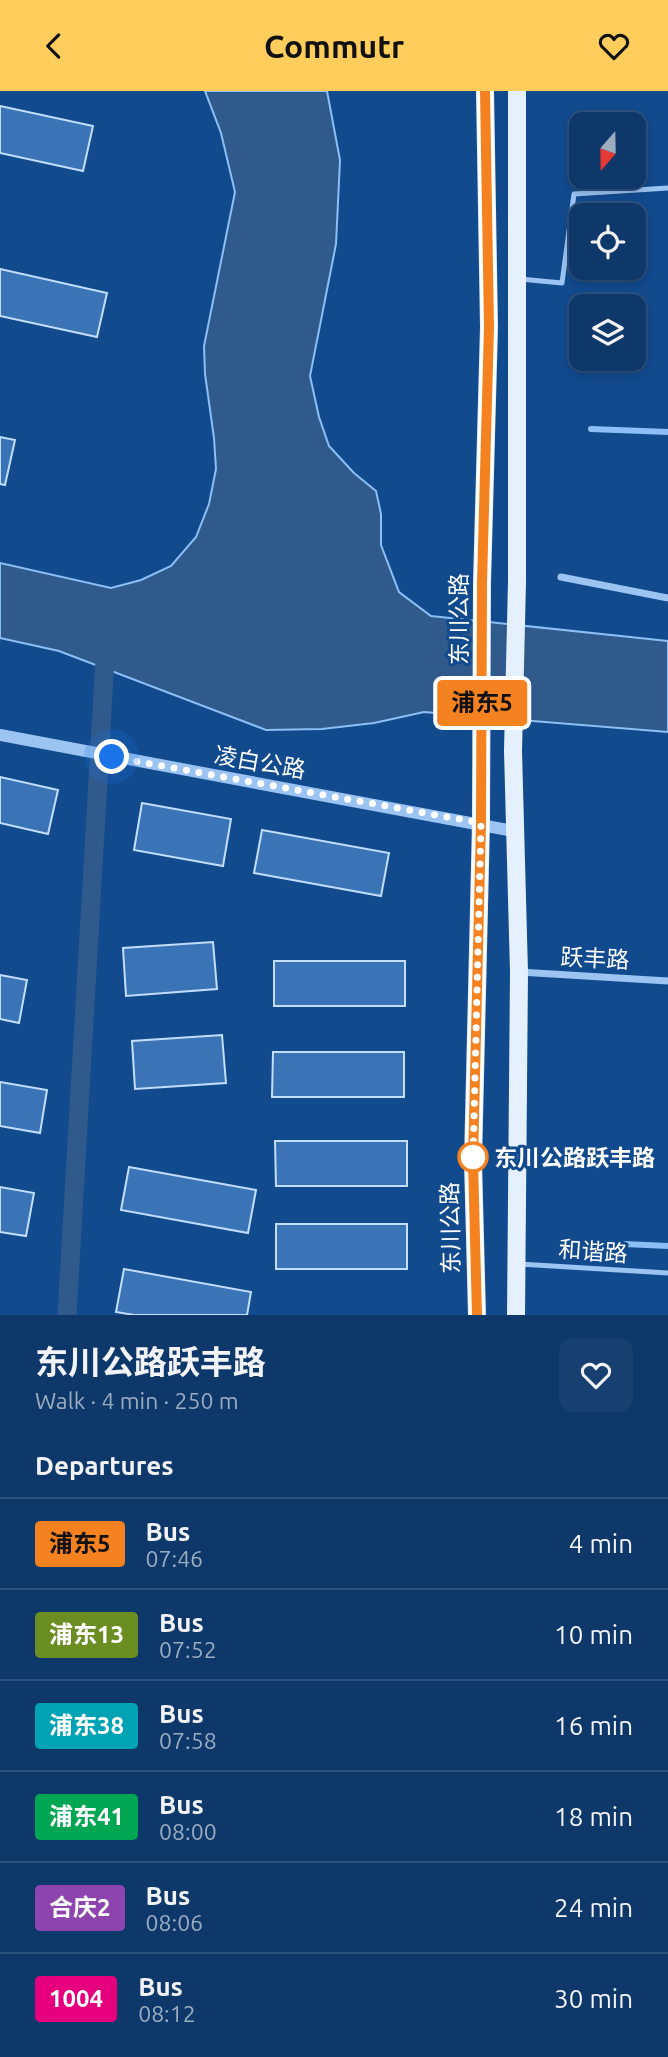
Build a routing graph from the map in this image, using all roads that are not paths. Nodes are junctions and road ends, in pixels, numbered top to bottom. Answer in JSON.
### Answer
{"nodes":[{"id":1,"x":485,"y":91,"type":"edge"},
{"id":2,"x":517,"y":91,"type":"edge"},
{"id":3,"x":668,"y":188,"type":"edge"},
{"id":4,"x":517,"y":279,"type":"junction"},
{"id":5,"x":561,"y":577,"type":"dead end"},
{"id":6,"x":668,"y":598,"type":"edge"},
{"id":7,"x":0,"y":735,"type":"edge"},
{"id":8,"x":481,"y":823,"type":"junction"},
{"id":9,"x":513,"y":831,"type":"junction"},
{"id":10,"x":519,"y":972,"type":"junction"},
{"id":11,"x":668,"y":981,"type":"edge"},
{"id":12,"x":516,"y":1264,"type":"junction"},
{"id":13,"x":668,"y":1273,"type":"edge"},
{"id":14,"x":477,"y":1315,"type":"edge"},
{"id":15,"x":516,"y":1315,"type":"edge"}],
"edges":[{"from":1,"to":8,"type":"main road","name":"东川公路"},
{"from":2,"to":4,"type":"main road"},
{"from":3,"to":4,"type":"lane"},
{"from":4,"to":9,"type":"main road"},
{"from":5,"to":6,"type":"street"},
{"from":7,"to":8,"type":"street","name":"凌白公路"},
{"from":8,"to":9,"type":"street","name":"凌白公路"},
{"from":8,"to":14,"type":"main road","name":"东川公路"},
{"from":9,"to":10,"type":"main road"},
{"from":10,"to":11,"type":"street","name":"跃丰路"},
{"from":10,"to":12,"type":"main road"},
{"from":12,"to":13,"type":"lane","name":"和谐路"},
{"from":12,"to":15,"type":"main road"}]}
